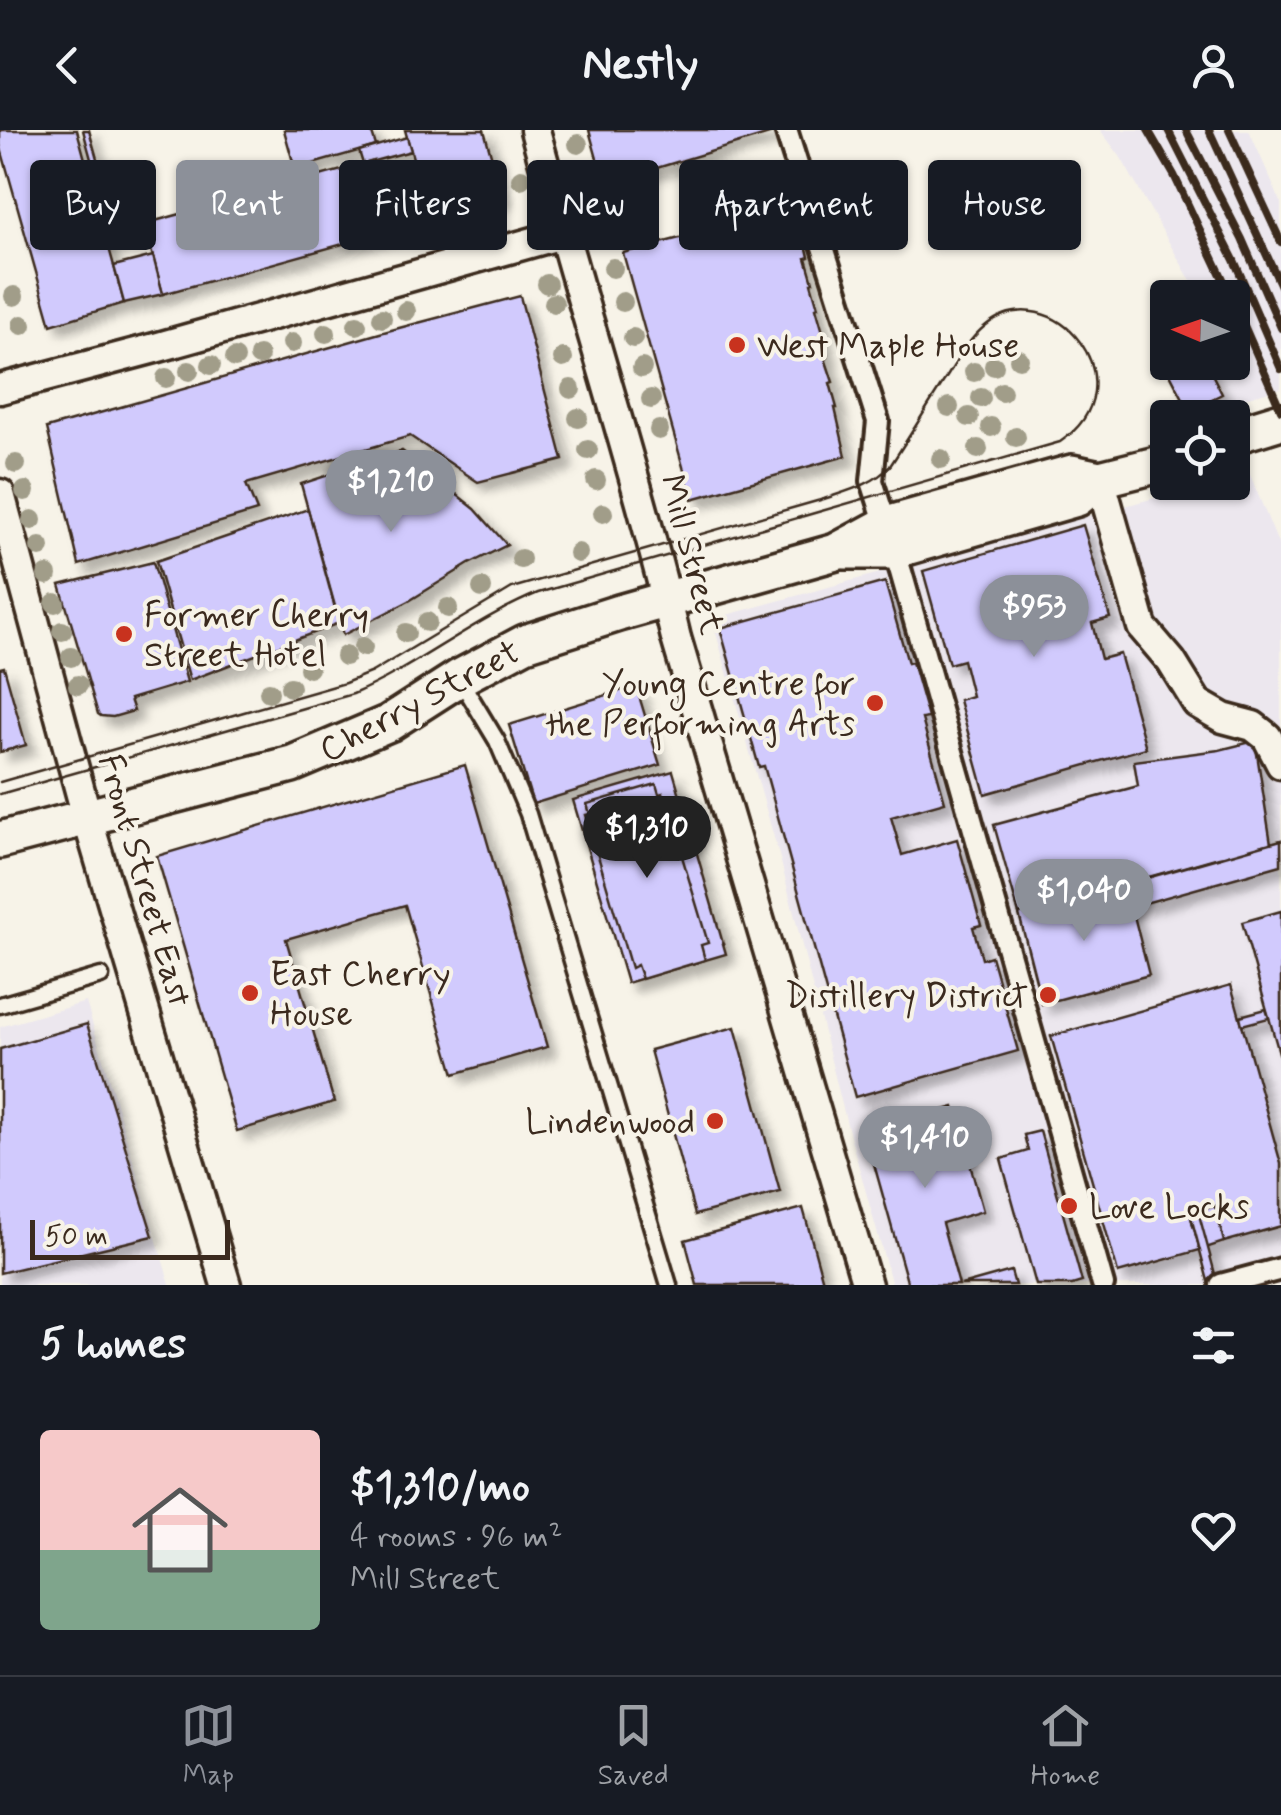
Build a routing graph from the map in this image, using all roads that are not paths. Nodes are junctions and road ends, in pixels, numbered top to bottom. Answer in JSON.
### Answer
{"nodes":[{"id":1,"x":535,"y":130,"type":"edge"},
{"id":2,"x":786,"y":130,"type":"edge"},
{"id":3,"x":543,"y":160,"type":"edge"},
{"id":4,"x":527,"y":244,"type":"edge"},
{"id":5,"x":567,"y":250,"type":"edge"},
{"id":6,"x":0,"y":389,"type":"edge"},
{"id":7,"x":1281,"y":421,"type":"edge"},
{"id":8,"x":1250,"y":430,"type":"edge"},
{"id":9,"x":1281,"y":446,"type":"edge"},
{"id":10,"x":1250,"y":454,"type":"edge"},
{"id":11,"x":1150,"y":466,"type":"edge"},
{"id":12,"x":1100,"y":478,"type":"junction"},
{"id":13,"x":0,"y":494,"type":"edge"},
{"id":14,"x":890,"y":538,"type":"junction"},
{"id":15,"x":667,"y":600,"type":"junction"},
{"id":16,"x":459,"y":678,"type":"junction"},
{"id":17,"x":1281,"y":764,"type":"edge"},
{"id":18,"x":87,"y":817,"type":"junction"},
{"id":19,"x":0,"y":840,"type":"edge"},
{"id":20,"x":101,"y":976,"type":"dead end"},
{"id":21,"x":0,"y":1005,"type":"edge"},
{"id":22,"x":1281,"y":1269,"type":"edge"},
{"id":23,"x":1247,"y":1281,"type":"edge"},
{"id":24,"x":226,"y":1285,"type":"edge"},
{"id":25,"x":668,"y":1285,"type":"edge"},
{"id":26,"x":867,"y":1285,"type":"edge"},
{"id":27,"x":1103,"y":1285,"type":"edge"},
{"id":28,"x":1221,"y":1285,"type":"edge"}],
"edges":[{"from":1,"to":3,"type":"street","name":"Mill Street"},
{"from":2,"to":14,"type":"street"},
{"from":4,"to":6,"type":"street"},
{"from":5,"to":15,"type":"street","name":"Mill Street"},
{"from":7,"to":8,"type":"street"},
{"from":9,"to":10,"type":"street"},
{"from":11,"to":12,"type":"street","name":"Cherry Street"},
{"from":12,"to":14,"type":"street","name":"Cherry Street"},
{"from":12,"to":17,"type":"street"},
{"from":13,"to":18,"type":"street","name":"Front Street East"},
{"from":14,"to":15,"type":"street","name":"Cherry Street"},
{"from":14,"to":27,"type":"street"},
{"from":15,"to":16,"type":"street","name":"Cherry Street"},
{"from":15,"to":26,"type":"street","name":"Mill Street"},
{"from":16,"to":18,"type":"street","name":"Cherry Street"},
{"from":16,"to":25,"type":"lane"},
{"from":18,"to":19,"type":"street","name":"Cherry Street"},
{"from":18,"to":24,"type":"street","name":"Front Street East"},
{"from":20,"to":21,"type":"lane"},
{"from":22,"to":23,"type":"street"},
{"from":23,"to":28,"type":"street"}]}
